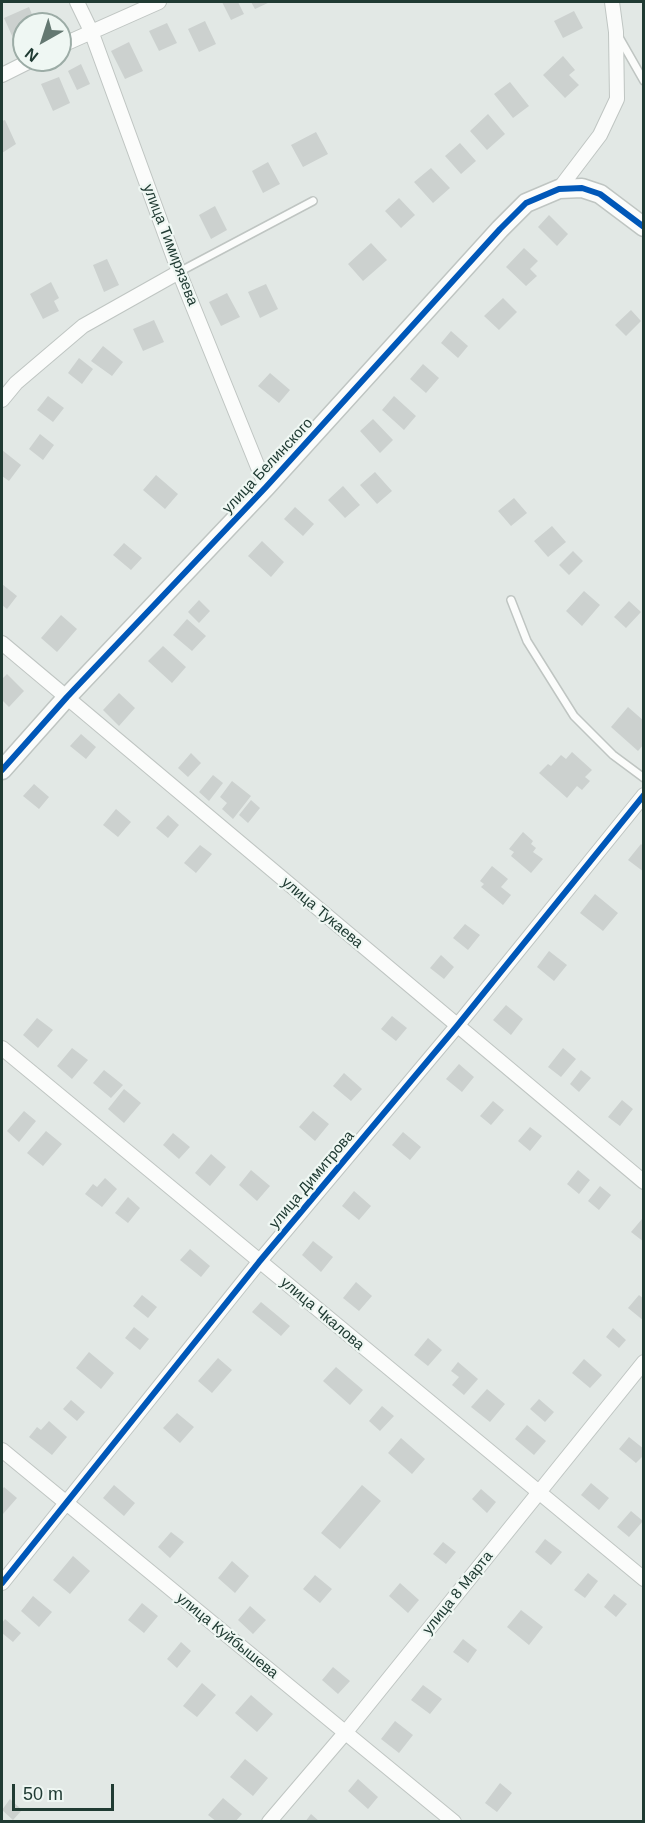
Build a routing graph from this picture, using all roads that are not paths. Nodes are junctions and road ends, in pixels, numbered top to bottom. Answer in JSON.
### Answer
{"nodes":[{"id":1,"x":77,"y":2,"type":"edge"},
{"id":2,"x":159,"y":2,"type":"edge"},
{"id":3,"x":612,"y":2,"type":"edge"},
{"id":4,"x":91,"y":31,"type":"junction"},
{"id":5,"x":615,"y":32,"type":"junction"},
{"id":6,"x":72,"y":40,"type":"edge"},
{"id":7,"x":644,"y":81,"type":"edge"},
{"id":8,"x":559,"y":189,"type":"junction"},
{"id":9,"x":313,"y":201,"type":"dead end"},
{"id":10,"x":644,"y":227,"type":"edge"},
{"id":11,"x":179,"y":272,"type":"junction"},
{"id":12,"x":2,"y":400,"type":"edge"},
{"id":13,"x":266,"y":487,"type":"junction"},
{"id":14,"x":511,"y":600,"type":"dead end"},
{"id":15,"x":2,"y":643,"type":"edge"},
{"id":16,"x":67,"y":697,"type":"junction"},
{"id":17,"x":2,"y":770,"type":"edge"},
{"id":18,"x":644,"y":778,"type":"edge"},
{"id":19,"x":644,"y":795,"type":"edge"},
{"id":20,"x":457,"y":1026,"type":"junction"},
{"id":21,"x":2,"y":1048,"type":"edge"},
{"id":22,"x":644,"y":1182,"type":"edge"},
{"id":23,"x":259,"y":1262,"type":"junction"},
{"id":24,"x":644,"y":1362,"type":"edge"},
{"id":25,"x":2,"y":1450,"type":"edge"},
{"id":26,"x":537,"y":1493,"type":"junction"},
{"id":27,"x":66,"y":1503,"type":"junction"},
{"id":28,"x":644,"y":1579,"type":"edge"},
{"id":29,"x":2,"y":1583,"type":"edge"},
{"id":30,"x":345,"y":1733,"type":"junction"},
{"id":31,"x":269,"y":1821,"type":"edge"},
{"id":32,"x":454,"y":1821,"type":"edge"}],
"edges":[{"from":1,"to":4,"type":"street","name":"улица Тимирязева"},
{"from":2,"to":4,"type":"street"},
{"from":3,"to":5,"type":"street"},
{"from":4,"to":6,"type":"street"},
{"from":4,"to":11,"type":"street","name":"улица Тимирязева"},
{"from":5,"to":7,"type":"lane"},
{"from":5,"to":8,"type":"street"},
{"from":8,"to":10,"type":"street"},
{"from":8,"to":13,"type":"street","name":"улица Белинского"},
{"from":9,"to":11,"type":"lane"},
{"from":11,"to":12,"type":"street"},
{"from":11,"to":13,"type":"street","name":"улица Тимирязева"},
{"from":13,"to":16,"type":"street","name":"улица Белинского"},
{"from":14,"to":18,"type":"lane"},
{"from":15,"to":16,"type":"street","name":"улица Тукаева"},
{"from":16,"to":17,"type":"street","name":"улица Белинского"},
{"from":16,"to":20,"type":"street","name":"улица Тукаева"},
{"from":19,"to":20,"type":"street","name":"улица Димитрова"},
{"from":20,"to":22,"type":"street","name":"улица Тукаева"},
{"from":20,"to":23,"type":"street","name":"улица Димитрова"},
{"from":21,"to":23,"type":"street","name":"улица Чкалова"},
{"from":23,"to":26,"type":"street","name":"улица Чкалова"},
{"from":23,"to":27,"type":"street","name":"улица Димитрова"},
{"from":24,"to":26,"type":"street","name":"улица 8 Марта"},
{"from":25,"to":27,"type":"street","name":"улица Куйбышева"},
{"from":26,"to":28,"type":"street","name":"улица Чкалова"},
{"from":26,"to":30,"type":"street","name":"улица 8 Марта"},
{"from":27,"to":29,"type":"street","name":"улица Димитрова"},
{"from":27,"to":30,"type":"street","name":"улица Куйбышева"},
{"from":30,"to":31,"type":"street","name":"улица 8 Марта"},
{"from":30,"to":32,"type":"street","name":"улица Куйбышева"}]}
